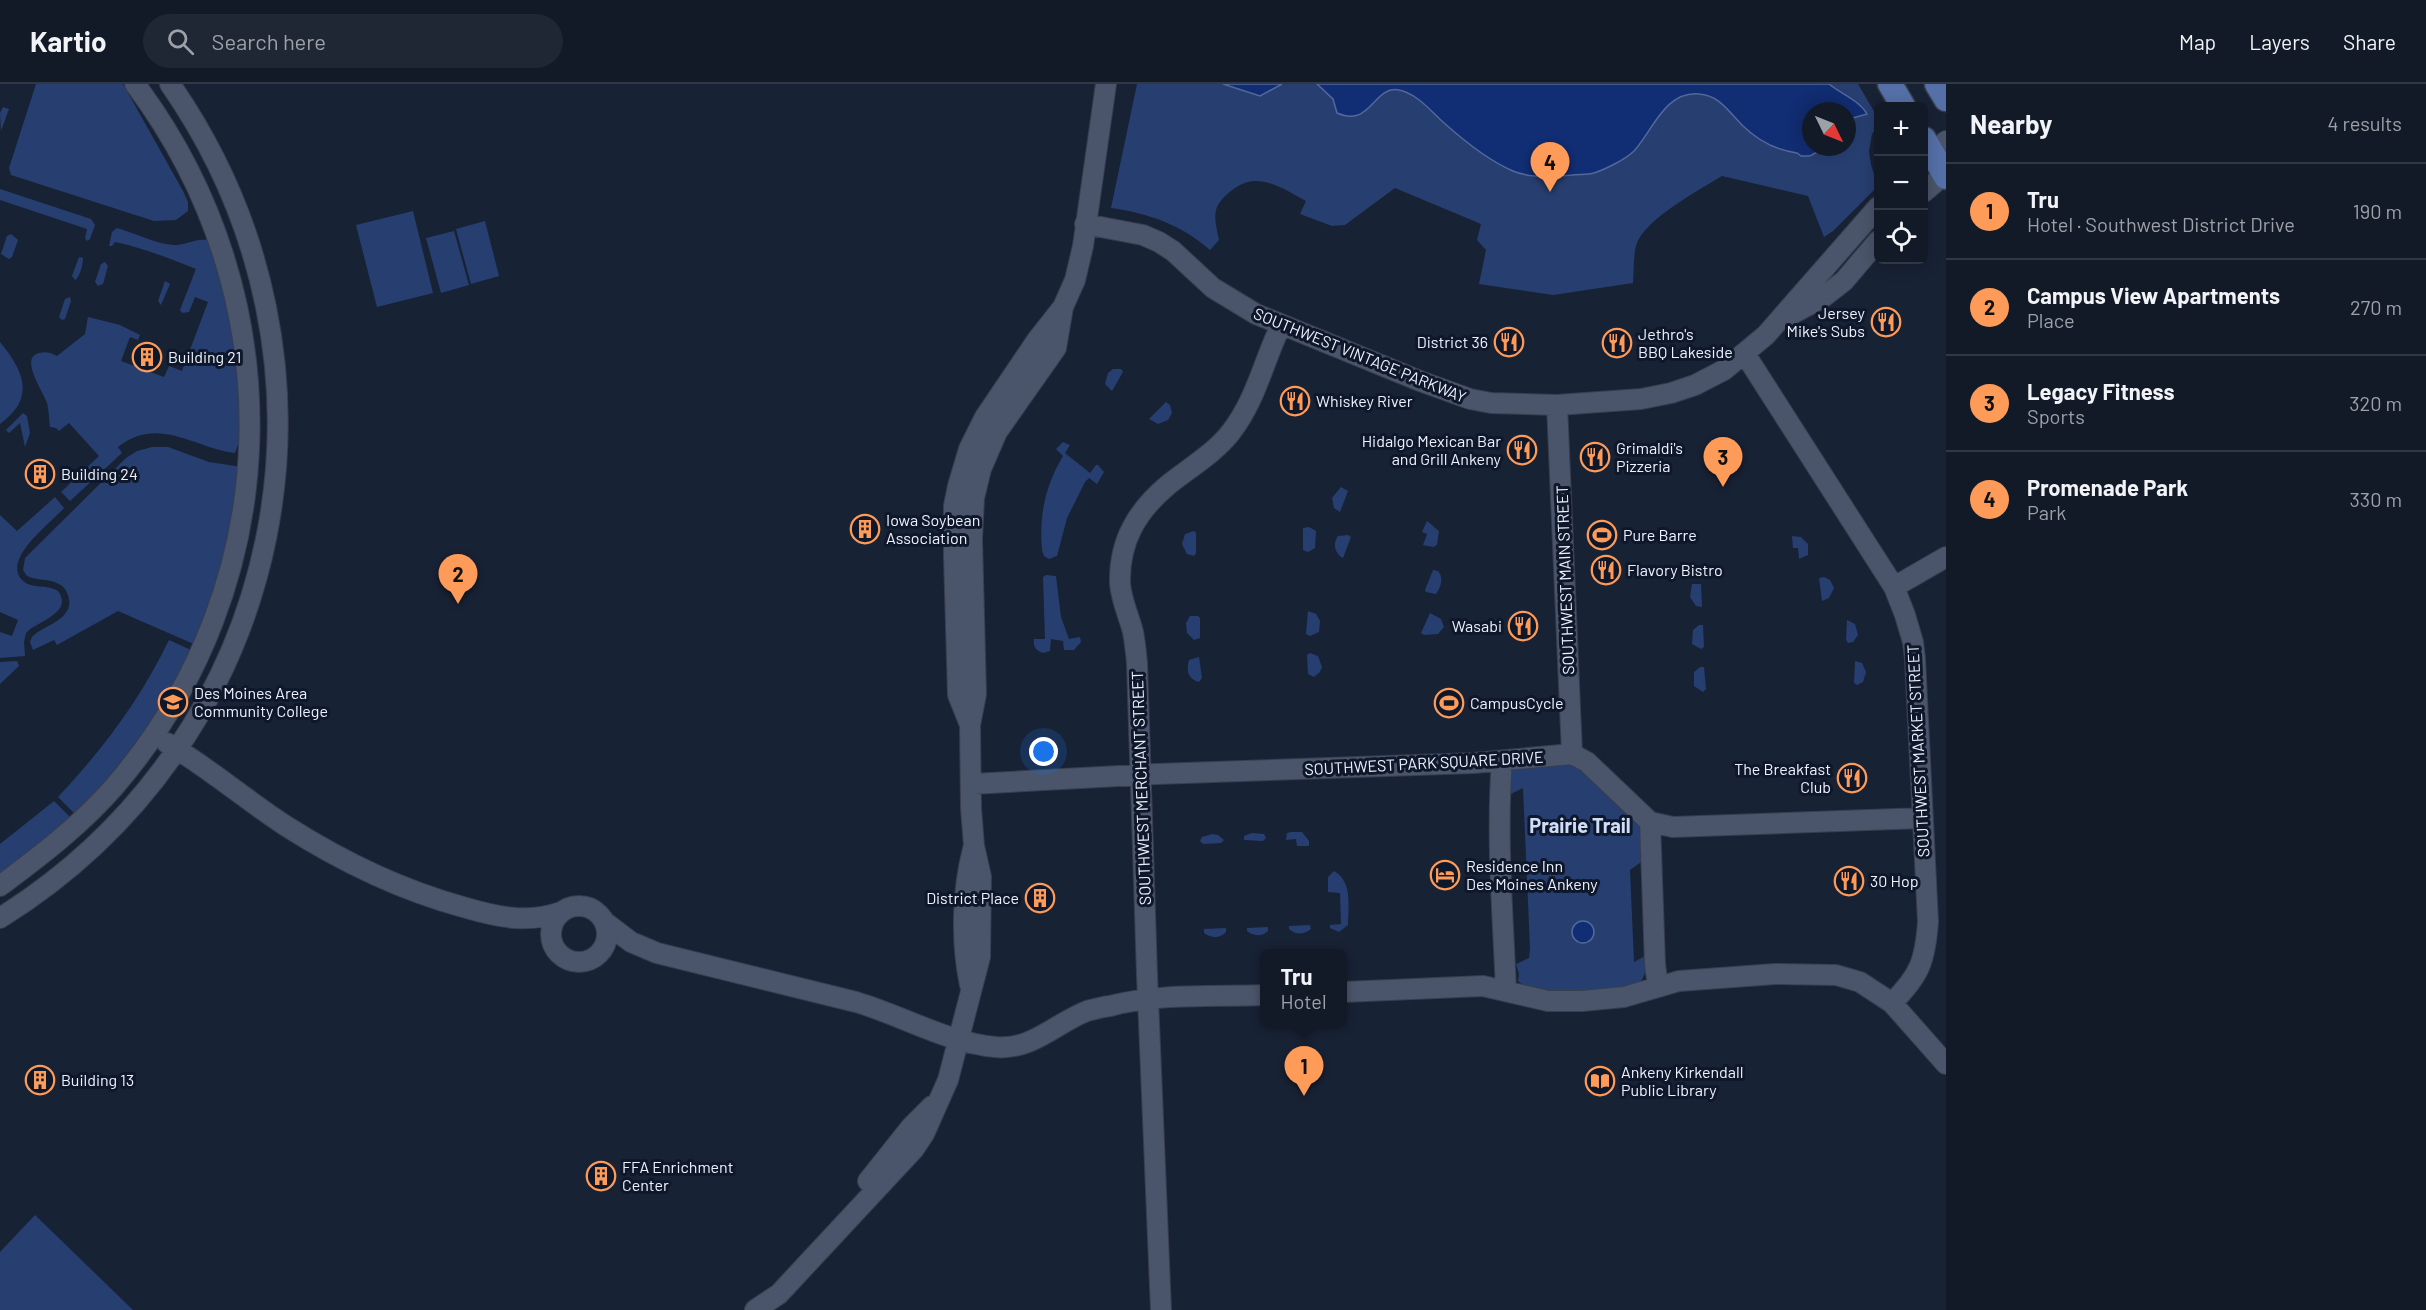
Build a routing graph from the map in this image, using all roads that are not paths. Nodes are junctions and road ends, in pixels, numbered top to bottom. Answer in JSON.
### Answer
{"nodes":[{"id":1,"x":135,"y":84,"type":"edge"},
{"id":2,"x":170,"y":84,"type":"edge"},
{"id":3,"x":1106,"y":84,"type":"edge"},
{"id":4,"x":1890,"y":84,"type":"edge"},
{"id":5,"x":1937,"y":84,"type":"edge"},
{"id":6,"x":1946,"y":99,"type":"edge"},
{"id":7,"x":1901,"y":102,"type":"edge"},
{"id":8,"x":1931,"y":148,"type":"edge"},
{"id":9,"x":1945,"y":174,"type":"edge"},
{"id":10,"x":1928,"y":188,"type":"edge"},
{"id":11,"x":1875,"y":210,"type":"edge"},
{"id":12,"x":1085,"y":224,"type":"junction"},
{"id":13,"x":1874,"y":245,"type":"edge"},
{"id":14,"x":1780,"y":321,"type":"junction"},
{"id":15,"x":1281,"y":325,"type":"junction"},
{"id":16,"x":1745,"y":354,"type":"junction"},
{"id":17,"x":1557,"y":405,"type":"junction"},
{"id":18,"x":1946,"y":557,"type":"edge"},
{"id":19,"x":1894,"y":587,"type":"junction"},
{"id":20,"x":153,"y":736,"type":"junction"},
{"id":21,"x":177,"y":750,"type":"junction"},
{"id":22,"x":1572,"y":754,"type":"junction"},
{"id":23,"x":1502,"y":761,"type":"junction"},
{"id":24,"x":1140,"y":776,"type":"junction"},
{"id":25,"x":972,"y":784,"type":"junction"},
{"id":26,"x":1923,"y":818,"type":"junction"},
{"id":27,"x":1650,"y":822,"type":"junction"},
{"id":28,"x":0,"y":886,"type":"edge"},
{"id":29,"x":561,"y":912,"type":"junction"},
{"id":30,"x":0,"y":918,"type":"edge"},
{"id":31,"x":510,"y":920,"type":"junction"},
{"id":32,"x":606,"y":923,"type":"junction"},
{"id":33,"x":554,"y":947,"type":"junction"},
{"id":34,"x":600,"y":953,"type":"junction"},
{"id":35,"x":657,"y":953,"type":"junction"},
{"id":36,"x":1658,"y":987,"type":"junction"},
{"id":37,"x":1506,"y":991,"type":"junction"},
{"id":38,"x":1347,"y":992,"type":"edge"},
{"id":39,"x":1260,"y":995,"type":"edge"},
{"id":40,"x":1149,"y":1000,"type":"junction"},
{"id":41,"x":1892,"y":1003,"type":"junction"},
{"id":42,"x":959,"y":1040,"type":"junction"},
{"id":43,"x":1946,"y":1064,"type":"edge"},
{"id":44,"x":753,"y":1310,"type":"edge"},
{"id":45,"x":1161,"y":1310,"type":"edge"}],
"edges":[{"from":1,"to":20,"type":"street"},
{"from":2,"to":21,"type":"street"},
{"from":3,"to":12,"type":"street"},
{"from":4,"to":7,"type":"main road"},
{"from":5,"to":6,"type":"main road"},
{"from":8,"to":9,"type":"main road"},
{"from":9,"to":10,"type":"street"},
{"from":11,"to":14,"type":"street","name":"SOUTHWEST VINTAGE PARKWAY"},
{"from":12,"to":15,"type":"street","name":"SOUTHWEST VINTAGE PARKWAY"},
{"from":12,"to":25,"type":"street"},
{"from":13,"to":14,"type":"street","name":"SOUTHWEST VINTAGE PARKWAY"},
{"from":14,"to":16,"type":"street","name":"SOUTHWEST VINTAGE PARKWAY"},
{"from":15,"to":17,"type":"street","name":"SOUTHWEST VINTAGE PARKWAY"},
{"from":15,"to":24,"type":"street","name":"SOUTHWEST MERCHANT STREET"},
{"from":16,"to":17,"type":"street","name":"SOUTHWEST VINTAGE PARKWAY"},
{"from":16,"to":19,"type":"street","name":"SOUTHWEST MARKET STREET"},
{"from":17,"to":22,"type":"street","name":"SOUTHWEST MAIN STREET"},
{"from":18,"to":19,"type":"street"},
{"from":19,"to":26,"type":"street","name":"SOUTHWEST MARKET STREET"},
{"from":20,"to":21,"type":"street"},
{"from":20,"to":28,"type":"street"},
{"from":21,"to":30,"type":"street"},
{"from":21,"to":31,"type":"street"},
{"from":22,"to":23,"type":"street","name":"SOUTHWEST PARK SQUARE DRIVE"},
{"from":22,"to":27,"type":"street"},
{"from":23,"to":24,"type":"street","name":"SOUTHWEST PARK SQUARE DRIVE"},
{"from":23,"to":37,"type":"street"},
{"from":24,"to":25,"type":"street","name":"SOUTHWEST PARK SQUARE DRIVE"},
{"from":24,"to":40,"type":"street","name":"SOUTHWEST MERCHANT STREET"},
{"from":25,"to":42,"type":"street"},
{"from":26,"to":27,"type":"street"},
{"from":26,"to":41,"type":"street","name":"SOUTHWEST MARKET STREET"},
{"from":27,"to":36,"type":"street"},
{"from":29,"to":31,"type":"street"},
{"from":29,"to":32,"type":"street"},
{"from":29,"to":33,"type":"street"},
{"from":31,"to":33,"type":"street"},
{"from":32,"to":34,"type":"street"},
{"from":32,"to":35,"type":"street"},
{"from":33,"to":34,"type":"street"},
{"from":34,"to":35,"type":"street"},
{"from":35,"to":42,"type":"street"},
{"from":36,"to":37,"type":"street"},
{"from":36,"to":41,"type":"street"},
{"from":37,"to":38,"type":"street"},
{"from":39,"to":40,"type":"street"},
{"from":40,"to":42,"type":"street"},
{"from":40,"to":45,"type":"street","name":"SOUTHWEST MERCHANT STREET"},
{"from":41,"to":43,"type":"street"},
{"from":42,"to":44,"type":"street"}]}
